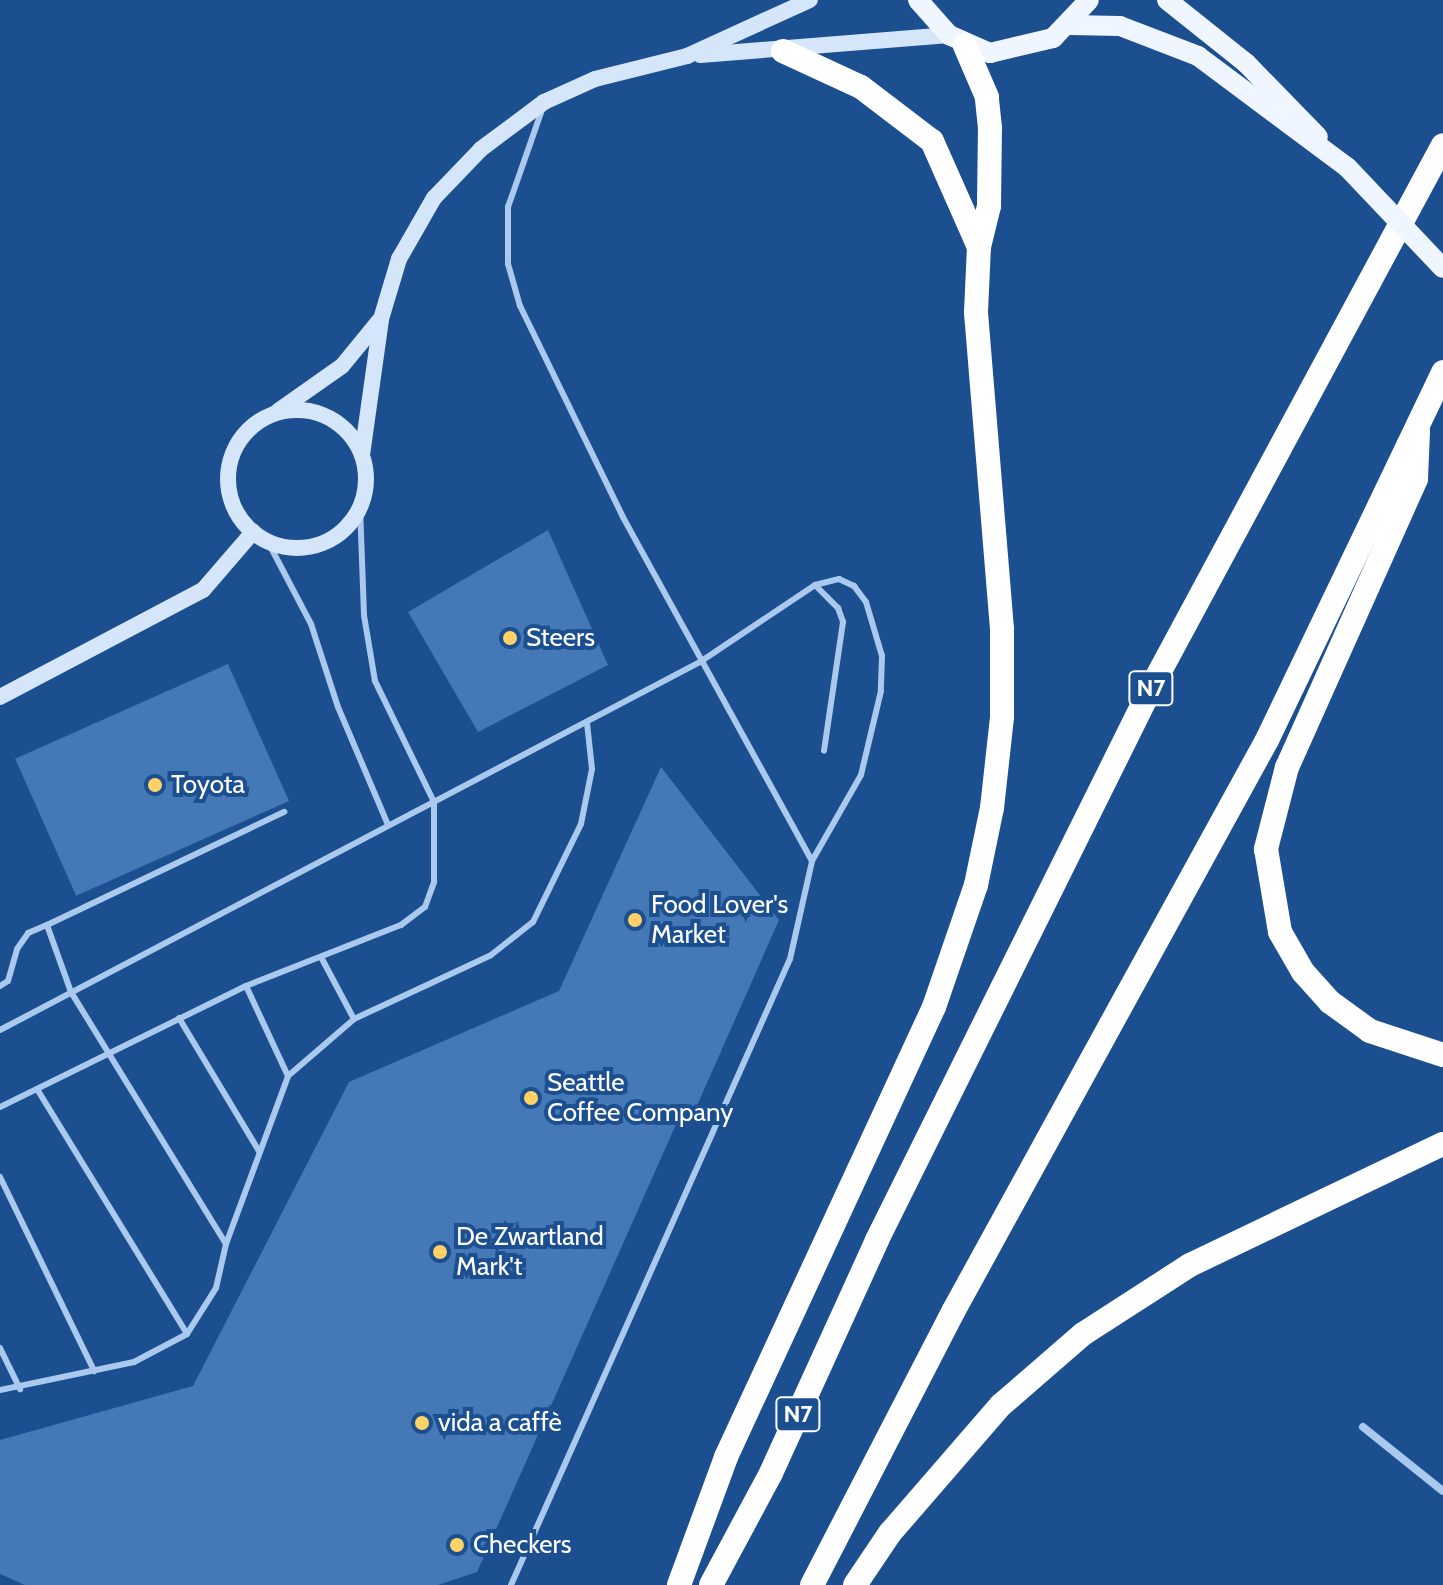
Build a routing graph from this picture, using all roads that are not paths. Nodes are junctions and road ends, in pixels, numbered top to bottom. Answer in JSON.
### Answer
{"nodes":[{"id":1,"x":810,"y":0,"type":"edge"},
{"id":2,"x":918,"y":0,"type":"edge"},
{"id":3,"x":1089,"y":0,"type":"edge"},
{"id":4,"x":1167,"y":0,"type":"edge"},
{"id":5,"x":1070,"y":25,"type":"junction"},
{"id":6,"x":957,"y":40,"type":"junction"},
{"id":7,"x":783,"y":51,"type":"junction"},
{"id":8,"x":687,"y":56,"type":"junction"},
{"id":9,"x":544,"y":102,"type":"junction"},
{"id":10,"x":1443,"y":145,"type":"edge"},
{"id":11,"x":1347,"y":167,"type":"junction"},
{"id":12,"x":979,"y":247,"type":"junction"},
{"id":13,"x":1443,"y":268,"type":"edge"},
{"id":14,"x":381,"y":319,"type":"junction"},
{"id":15,"x":1443,"y":372,"type":"edge"},
{"id":16,"x":273,"y":414,"type":"junction"},
{"id":17,"x":1417,"y":425,"type":"junction"},
{"id":18,"x":362,"y":455,"type":"junction"},
{"id":19,"x":360,"y":508,"type":"junction"},
{"id":20,"x":253,"y":532,"type":"junction"},
{"id":21,"x":268,"y":542,"type":"junction"},
{"id":22,"x":815,"y":585,"type":"junction"},
{"id":23,"x":700,"y":662,"type":"junction"},
{"id":24,"x":0,"y":697,"type":"edge"},
{"id":25,"x":587,"y":723,"type":"junction"},
{"id":26,"x":824,"y":751,"type":"dead end"},
{"id":27,"x":434,"y":802,"type":"junction"},
{"id":28,"x":284,"y":812,"type":"dead end"},
{"id":29,"x":388,"y":825,"type":"junction"},
{"id":30,"x":812,"y":861,"type":"junction"},
{"id":31,"x":47,"y":925,"type":"junction"},
{"id":32,"x":321,"y":957,"type":"junction"},
{"id":33,"x":0,"y":986,"type":"edge"},
{"id":34,"x":246,"y":986,"type":"junction"},
{"id":35,"x":71,"y":992,"type":"junction"},
{"id":36,"x":179,"y":1018,"type":"junction"},
{"id":37,"x":354,"y":1019,"type":"junction"},
{"id":38,"x":0,"y":1030,"type":"edge"},
{"id":39,"x":109,"y":1053,"type":"junction"},
{"id":40,"x":1443,"y":1055,"type":"edge"},
{"id":41,"x":288,"y":1076,"type":"junction"},
{"id":42,"x":37,"y":1089,"type":"junction"},
{"id":43,"x":0,"y":1107,"type":"edge"},
{"id":44,"x":1443,"y":1144,"type":"edge"},
{"id":45,"x":259,"y":1151,"type":"junction"},
{"id":46,"x":0,"y":1177,"type":"edge"},
{"id":47,"x":226,"y":1244,"type":"junction"},
{"id":48,"x":187,"y":1334,"type":"junction"},
{"id":49,"x":0,"y":1348,"type":"edge"},
{"id":50,"x":94,"y":1371,"type":"junction"},
{"id":51,"x":20,"y":1389,"type":"junction"},
{"id":52,"x":0,"y":1390,"type":"edge"},
{"id":53,"x":1363,"y":1427,"type":"dead end"},
{"id":54,"x":1443,"y":1491,"type":"edge"},
{"id":55,"x":511,"y":1585,"type":"edge"},
{"id":56,"x":679,"y":1585,"type":"edge"},
{"id":57,"x":711,"y":1585,"type":"edge"},
{"id":58,"x":812,"y":1585,"type":"edge"},
{"id":59,"x":855,"y":1585,"type":"edge"}],
"edges":[{"from":1,"to":8,"type":"street"},
{"from":2,"to":6,"type":"main road"},
{"from":3,"to":5,"type":"main road"},
{"from":4,"to":11,"type":"main road"},
{"from":5,"to":6,"type":"main road"},
{"from":5,"to":11,"type":"main road"},
{"from":6,"to":7,"type":"street"},
{"from":6,"to":12,"type":"highway"},
{"from":7,"to":8,"type":"street"},
{"from":7,"to":12,"type":"highway"},
{"from":8,"to":9,"type":"street"},
{"from":9,"to":14,"type":"street"},
{"from":9,"to":23,"type":"lane"},
{"from":10,"to":57,"type":"highway","number":"N7"},
{"from":11,"to":13,"type":"main road","bridge":true},
{"from":12,"to":56,"type":"highway"},
{"from":14,"to":16,"type":"street"},
{"from":14,"to":18,"type":"street"},
{"from":15,"to":17,"type":"highway"},
{"from":16,"to":18,"type":"street"},
{"from":16,"to":20,"type":"street"},
{"from":17,"to":40,"type":"highway"},
{"from":17,"to":58,"type":"highway"},
{"from":18,"to":19,"type":"street"},
{"from":19,"to":21,"type":"street"},
{"from":19,"to":27,"type":"lane"},
{"from":20,"to":21,"type":"street"},
{"from":20,"to":24,"type":"street"},
{"from":21,"to":29,"type":"lane"},
{"from":22,"to":23,"type":"lane"},
{"from":22,"to":26,"type":"lane"},
{"from":22,"to":30,"type":"lane"},
{"from":23,"to":25,"type":"lane"},
{"from":23,"to":30,"type":"lane"},
{"from":25,"to":27,"type":"lane"},
{"from":25,"to":37,"type":"lane"},
{"from":27,"to":29,"type":"lane"},
{"from":27,"to":32,"type":"lane"},
{"from":28,"to":31,"type":"lane"},
{"from":29,"to":35,"type":"lane"},
{"from":30,"to":55,"type":"lane"},
{"from":31,"to":33,"type":"lane"},
{"from":31,"to":35,"type":"lane"},
{"from":32,"to":34,"type":"lane"},
{"from":32,"to":37,"type":"lane"},
{"from":34,"to":36,"type":"lane"},
{"from":34,"to":41,"type":"lane"},
{"from":35,"to":38,"type":"lane"},
{"from":35,"to":39,"type":"lane"},
{"from":36,"to":39,"type":"lane"},
{"from":36,"to":45,"type":"lane"},
{"from":37,"to":41,"type":"lane"},
{"from":39,"to":42,"type":"lane"},
{"from":39,"to":47,"type":"lane"},
{"from":41,"to":45,"type":"lane"},
{"from":42,"to":43,"type":"lane"},
{"from":42,"to":48,"type":"lane"},
{"from":44,"to":59,"type":"highway"},
{"from":45,"to":47,"type":"lane"},
{"from":46,"to":50,"type":"lane"},
{"from":47,"to":48,"type":"lane"},
{"from":48,"to":50,"type":"lane"},
{"from":49,"to":51,"type":"lane"},
{"from":50,"to":51,"type":"lane"},
{"from":51,"to":52,"type":"lane"},
{"from":53,"to":54,"type":"street"}]}
